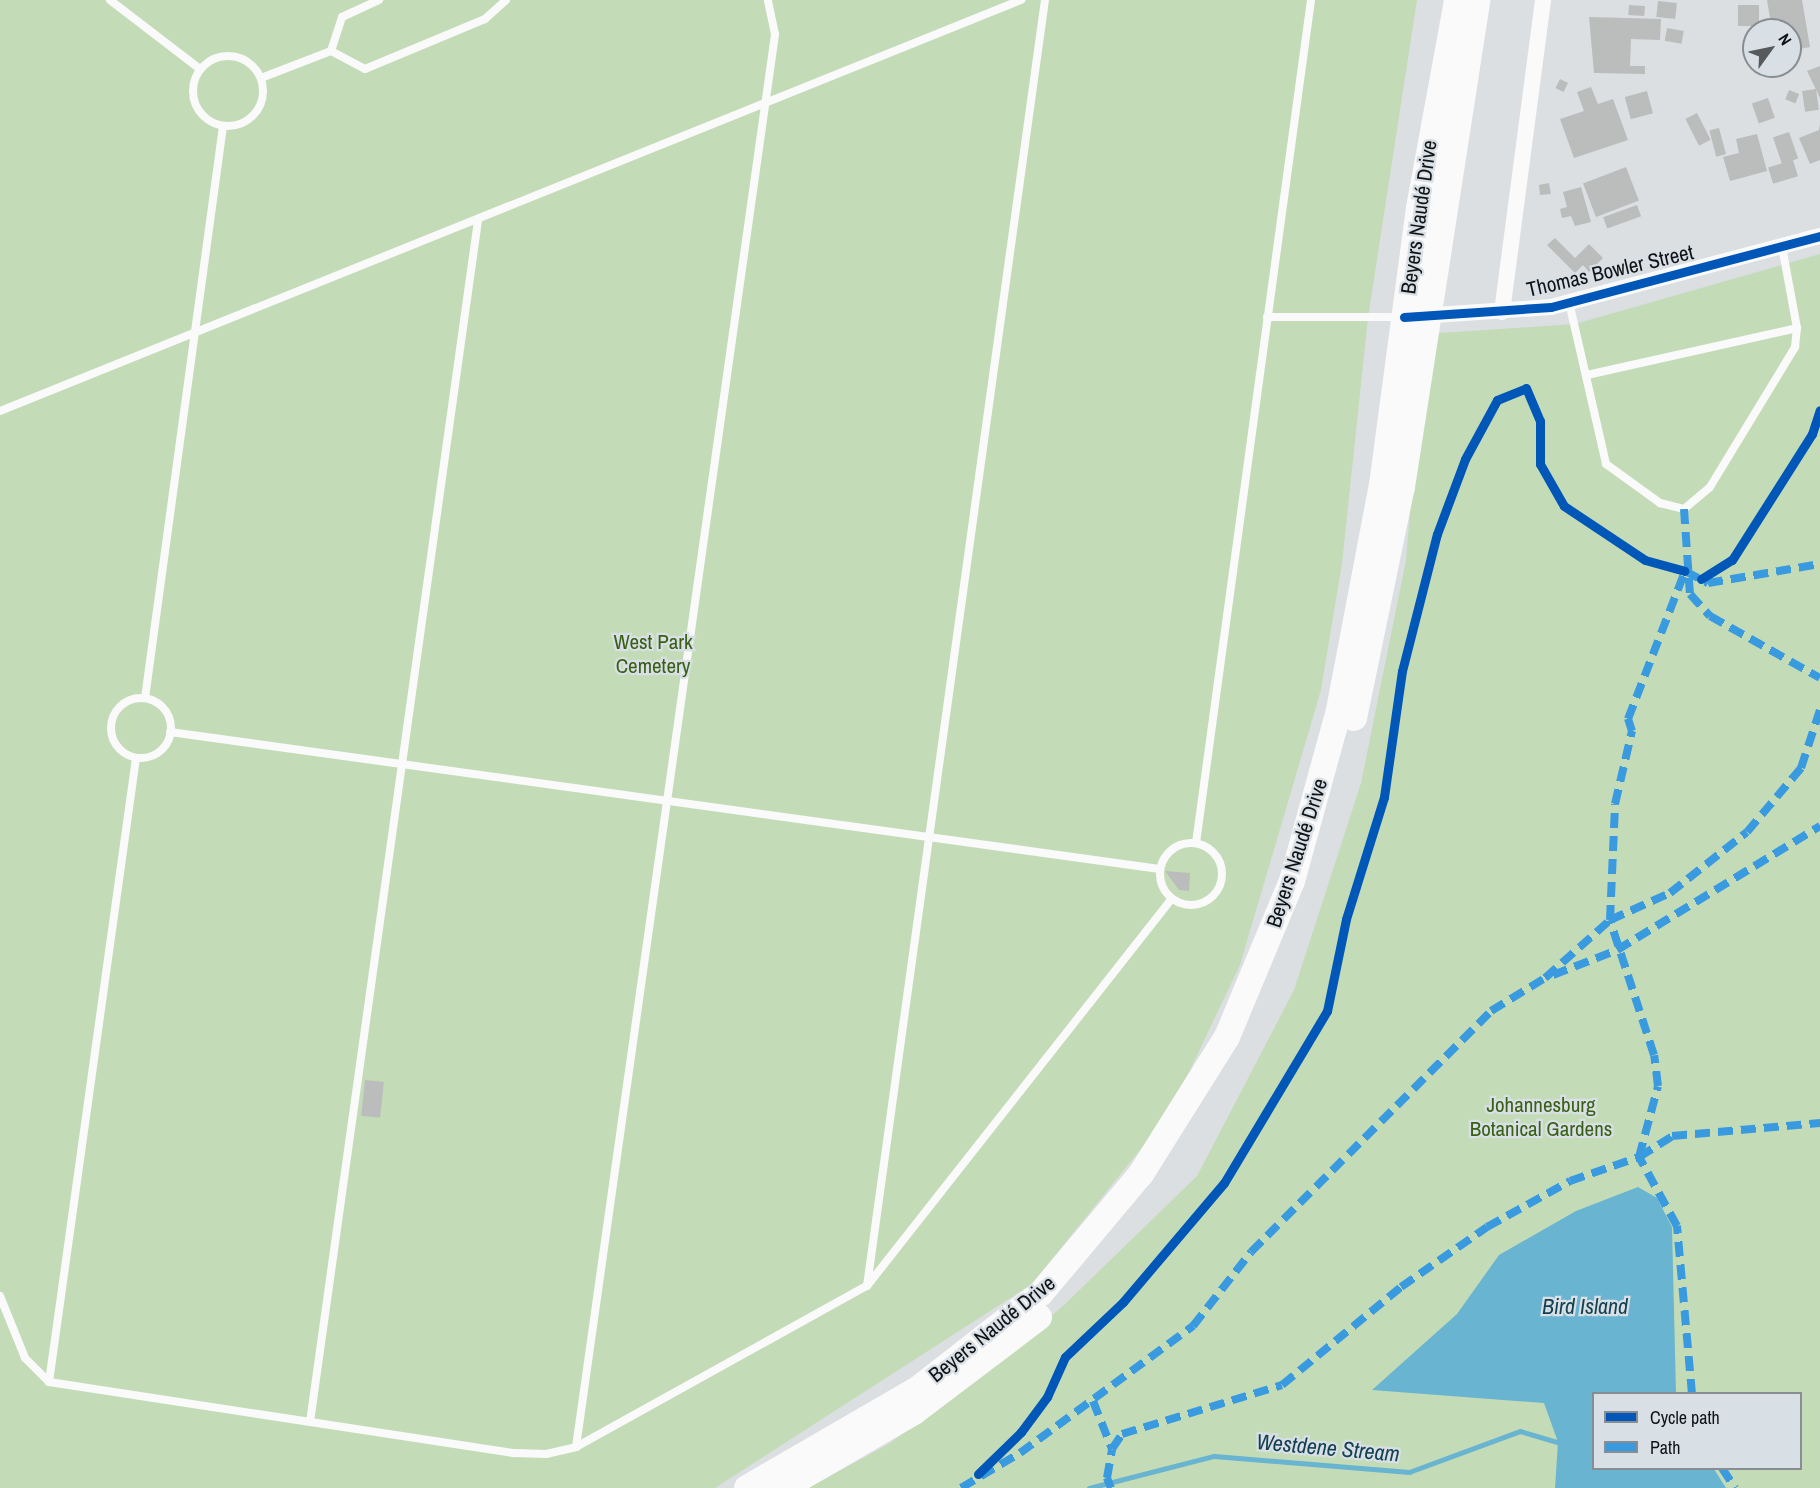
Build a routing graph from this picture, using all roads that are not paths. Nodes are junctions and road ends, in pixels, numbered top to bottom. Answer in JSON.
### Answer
{"nodes":[{"id":1,"x":110,"y":0,"type":"edge"},
{"id":2,"x":379,"y":0,"type":"edge"},
{"id":3,"x":506,"y":0,"type":"edge"},
{"id":4,"x":768,"y":0,"type":"edge"},
{"id":5,"x":1021,"y":0,"type":"edge"},
{"id":6,"x":1045,"y":0,"type":"edge"},
{"id":7,"x":1311,"y":0,"type":"edge"},
{"id":8,"x":1477,"y":0,"type":"edge"},
{"id":9,"x":1543,"y":0,"type":"edge"},
{"id":10,"x":1453,"y":5,"type":"edge"},
{"id":11,"x":330,"y":51,"type":"junction"},
{"id":12,"x":200,"y":69,"type":"junction"},
{"id":13,"x":261,"y":78,"type":"junction"},
{"id":14,"x":763,"y":104,"type":"junction"},
{"id":15,"x":223,"y":126,"type":"junction"},
{"id":16,"x":478,"y":220,"type":"junction"},
{"id":17,"x":1820,"y":236,"type":"edge"},
{"id":18,"x":1782,"y":246,"type":"junction"},
{"id":19,"x":1569,"y":302,"type":"junction"},
{"id":20,"x":1502,"y":312,"type":"junction"},
{"id":21,"x":1417,"y":316,"type":"junction"},
{"id":22,"x":1267,"y":317,"type":"junction"},
{"id":23,"x":1797,"y":327,"type":"junction"},
{"id":24,"x":198,"y":332,"type":"junction"},
{"id":25,"x":1587,"y":375,"type":"junction"},
{"id":26,"x":0,"y":411,"type":"edge"},
{"id":27,"x":145,"y":698,"type":"junction"},
{"id":28,"x":170,"y":732,"type":"junction"},
{"id":29,"x":136,"y":758,"type":"junction"},
{"id":30,"x":404,"y":766,"type":"junction"},
{"id":31,"x":668,"y":800,"type":"junction"},
{"id":32,"x":927,"y":836,"type":"junction"},
{"id":33,"x":1196,"y":843,"type":"junction"},
{"id":34,"x":1160,"y":869,"type":"junction"},
{"id":35,"x":1172,"y":899,"type":"junction"},
{"id":36,"x":867,"y":1286,"type":"junction"},
{"id":37,"x":0,"y":1296,"type":"edge"},
{"id":38,"x":49,"y":1382,"type":"junction"},
{"id":39,"x":310,"y":1422,"type":"junction"},
{"id":40,"x":576,"y":1447,"type":"junction"},
{"id":41,"x":747,"y":1488,"type":"edge"},
{"id":42,"x":783,"y":1488,"type":"edge"}],
"edges":[{"from":1,"to":12,"type":"lane"},
{"from":2,"to":11,"type":"lane"},
{"from":3,"to":11,"type":"lane"},
{"from":4,"to":14,"type":"lane"},
{"from":5,"to":14,"type":"lane"},
{"from":6,"to":32,"type":"lane"},
{"from":7,"to":22,"type":"lane"},
{"from":8,"to":21,"type":"main road","name":"Beyers Naudé Drive"},
{"from":9,"to":20,"type":"street"},
{"from":10,"to":21,"type":"main road","name":"Beyers Naudé Drive"},
{"from":11,"to":13,"type":"lane"},
{"from":12,"to":13,"type":"lane"},
{"from":12,"to":15,"type":"lane"},
{"from":13,"to":15,"type":"lane"},
{"from":14,"to":16,"type":"lane"},
{"from":14,"to":31,"type":"lane"},
{"from":15,"to":24,"type":"lane"},
{"from":16,"to":24,"type":"lane"},
{"from":16,"to":30,"type":"lane"},
{"from":17,"to":18,"type":"street","name":"Thomas Bowler Street"},
{"from":18,"to":19,"type":"street","name":"Thomas Bowler Street"},
{"from":18,"to":23,"type":"lane"},
{"from":19,"to":20,"type":"street","name":"Thomas Bowler Street"},
{"from":19,"to":25,"type":"lane"},
{"from":20,"to":21,"type":"street","name":"Thomas Bowler Street"},
{"from":21,"to":22,"type":"lane"},
{"from":21,"to":41,"type":"main road","name":"Beyers Naudé Drive"},
{"from":21,"to":42,"type":"main road","name":"Beyers Naudé Drive"},
{"from":22,"to":33,"type":"lane"},
{"from":23,"to":25,"type":"lane"},
{"from":23,"to":25,"type":"lane"},
{"from":24,"to":26,"type":"lane"},
{"from":24,"to":27,"type":"lane"},
{"from":27,"to":28,"type":"lane"},
{"from":27,"to":29,"type":"lane"},
{"from":28,"to":29,"type":"lane"},
{"from":28,"to":30,"type":"lane"},
{"from":29,"to":38,"type":"lane"},
{"from":30,"to":31,"type":"lane"},
{"from":30,"to":39,"type":"lane"},
{"from":31,"to":32,"type":"lane"},
{"from":31,"to":40,"type":"lane"},
{"from":32,"to":34,"type":"lane"},
{"from":32,"to":36,"type":"lane"},
{"from":33,"to":34,"type":"lane"},
{"from":33,"to":35,"type":"lane"},
{"from":34,"to":35,"type":"lane"},
{"from":35,"to":36,"type":"lane"},
{"from":36,"to":40,"type":"lane"},
{"from":37,"to":38,"type":"lane"},
{"from":38,"to":39,"type":"lane"},
{"from":39,"to":40,"type":"lane"}]}
